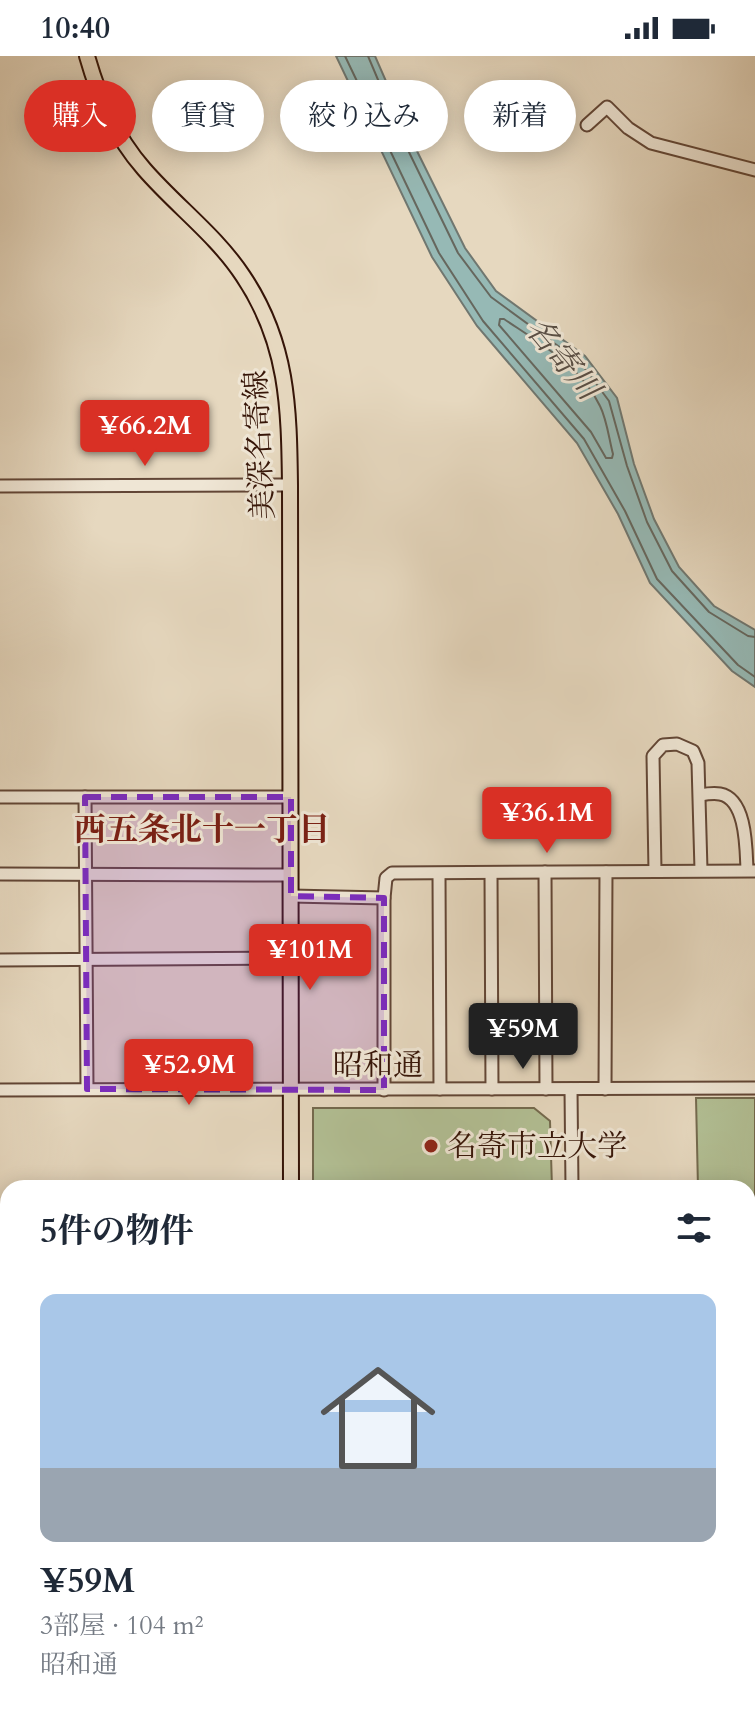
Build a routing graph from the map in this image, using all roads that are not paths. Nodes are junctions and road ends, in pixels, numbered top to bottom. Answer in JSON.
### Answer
{"nodes":[{"id":1,"x":87,"y":56,"type":"edge"},
{"id":2,"x":587,"y":125,"type":"dead end"},
{"id":3,"x":755,"y":170,"type":"edge"},
{"id":4,"x":290,"y":485,"type":"junction"},
{"id":5,"x":0,"y":486,"type":"edge"},
{"id":6,"x":700,"y":795,"type":"junction"},
{"id":7,"x":0,"y":797,"type":"edge"},
{"id":8,"x":85,"y":797,"type":"junction"},
{"id":9,"x":291,"y":797,"type":"junction"},
{"id":10,"x":701,"y":870,"type":"junction"},
{"id":11,"x":751,"y":870,"type":"edge"},
{"id":12,"x":655,"y":871,"type":"junction"},
{"id":13,"x":545,"y":872,"type":"junction"},
{"id":14,"x":606,"y":872,"type":"junction"},
{"id":15,"x":491,"y":873,"type":"junction"},
{"id":16,"x":0,"y":874,"type":"edge"},
{"id":17,"x":85,"y":874,"type":"junction"},
{"id":18,"x":439,"y":874,"type":"junction"},
{"id":19,"x":290,"y":875,"type":"junction"},
{"id":20,"x":291,"y":896,"type":"junction"},
{"id":21,"x":384,"y":898,"type":"junction"},
{"id":22,"x":291,"y":958,"type":"junction"},
{"id":23,"x":0,"y":960,"type":"edge"},
{"id":24,"x":85,"y":960,"type":"junction"},
{"id":25,"x":755,"y":1088,"type":"edge"},
{"id":26,"x":87,"y":1089,"type":"junction"},
{"id":27,"x":291,"y":1089,"type":"junction"},
{"id":28,"x":440,"y":1089,"type":"junction"},
{"id":29,"x":492,"y":1089,"type":"junction"},
{"id":30,"x":546,"y":1089,"type":"junction"},
{"id":31,"x":571,"y":1089,"type":"junction"},
{"id":32,"x":605,"y":1089,"type":"junction"},
{"id":33,"x":0,"y":1090,"type":"edge"},
{"id":34,"x":384,"y":1090,"type":"junction"},
{"id":35,"x":291,"y":1180,"type":"edge"},
{"id":36,"x":572,"y":1180,"type":"edge"}],
"edges":[{"from":1,"to":4,"type":"main road","name":"美深名寄線"},
{"from":2,"to":3,"type":"street"},
{"from":4,"to":5,"type":"street"},
{"from":4,"to":9,"type":"main road","name":"美深名寄線"},
{"from":6,"to":10,"type":"street"},
{"from":6,"to":11,"type":"street"},
{"from":6,"to":12,"type":"street"},
{"from":7,"to":8,"type":"street"},
{"from":8,"to":9,"type":"street"},
{"from":8,"to":17,"type":"street"},
{"from":9,"to":19,"type":"main road","name":"美深名寄線"},
{"from":10,"to":11,"type":"street"},
{"from":10,"to":12,"type":"street"},
{"from":12,"to":14,"type":"street"},
{"from":13,"to":14,"type":"street"},
{"from":13,"to":15,"type":"street"},
{"from":13,"to":30,"type":"street"},
{"from":14,"to":32,"type":"street"},
{"from":15,"to":18,"type":"street"},
{"from":15,"to":29,"type":"street"},
{"from":16,"to":17,"type":"street"},
{"from":17,"to":19,"type":"street"},
{"from":17,"to":24,"type":"street"},
{"from":18,"to":21,"type":"street"},
{"from":18,"to":28,"type":"street"},
{"from":19,"to":20,"type":"main road","name":"美深名寄線"},
{"from":20,"to":21,"type":"street"},
{"from":20,"to":22,"type":"main road","name":"美深名寄線"},
{"from":21,"to":34,"type":"street"},
{"from":22,"to":24,"type":"street"},
{"from":22,"to":27,"type":"main road","name":"美深名寄線"},
{"from":23,"to":24,"type":"street"},
{"from":24,"to":26,"type":"street"},
{"from":25,"to":32,"type":"street","name":"昭和通"},
{"from":26,"to":27,"type":"street","name":"昭和通"},
{"from":26,"to":33,"type":"street","name":"昭和通"},
{"from":27,"to":34,"type":"street","name":"昭和通"},
{"from":27,"to":35,"type":"main road","name":"美深名寄線"},
{"from":28,"to":29,"type":"street","name":"昭和通"},
{"from":28,"to":34,"type":"street","name":"昭和通"},
{"from":29,"to":30,"type":"street","name":"昭和通"},
{"from":30,"to":31,"type":"street","name":"昭和通"},
{"from":31,"to":32,"type":"street","name":"昭和通"},
{"from":31,"to":36,"type":"street"}]}
